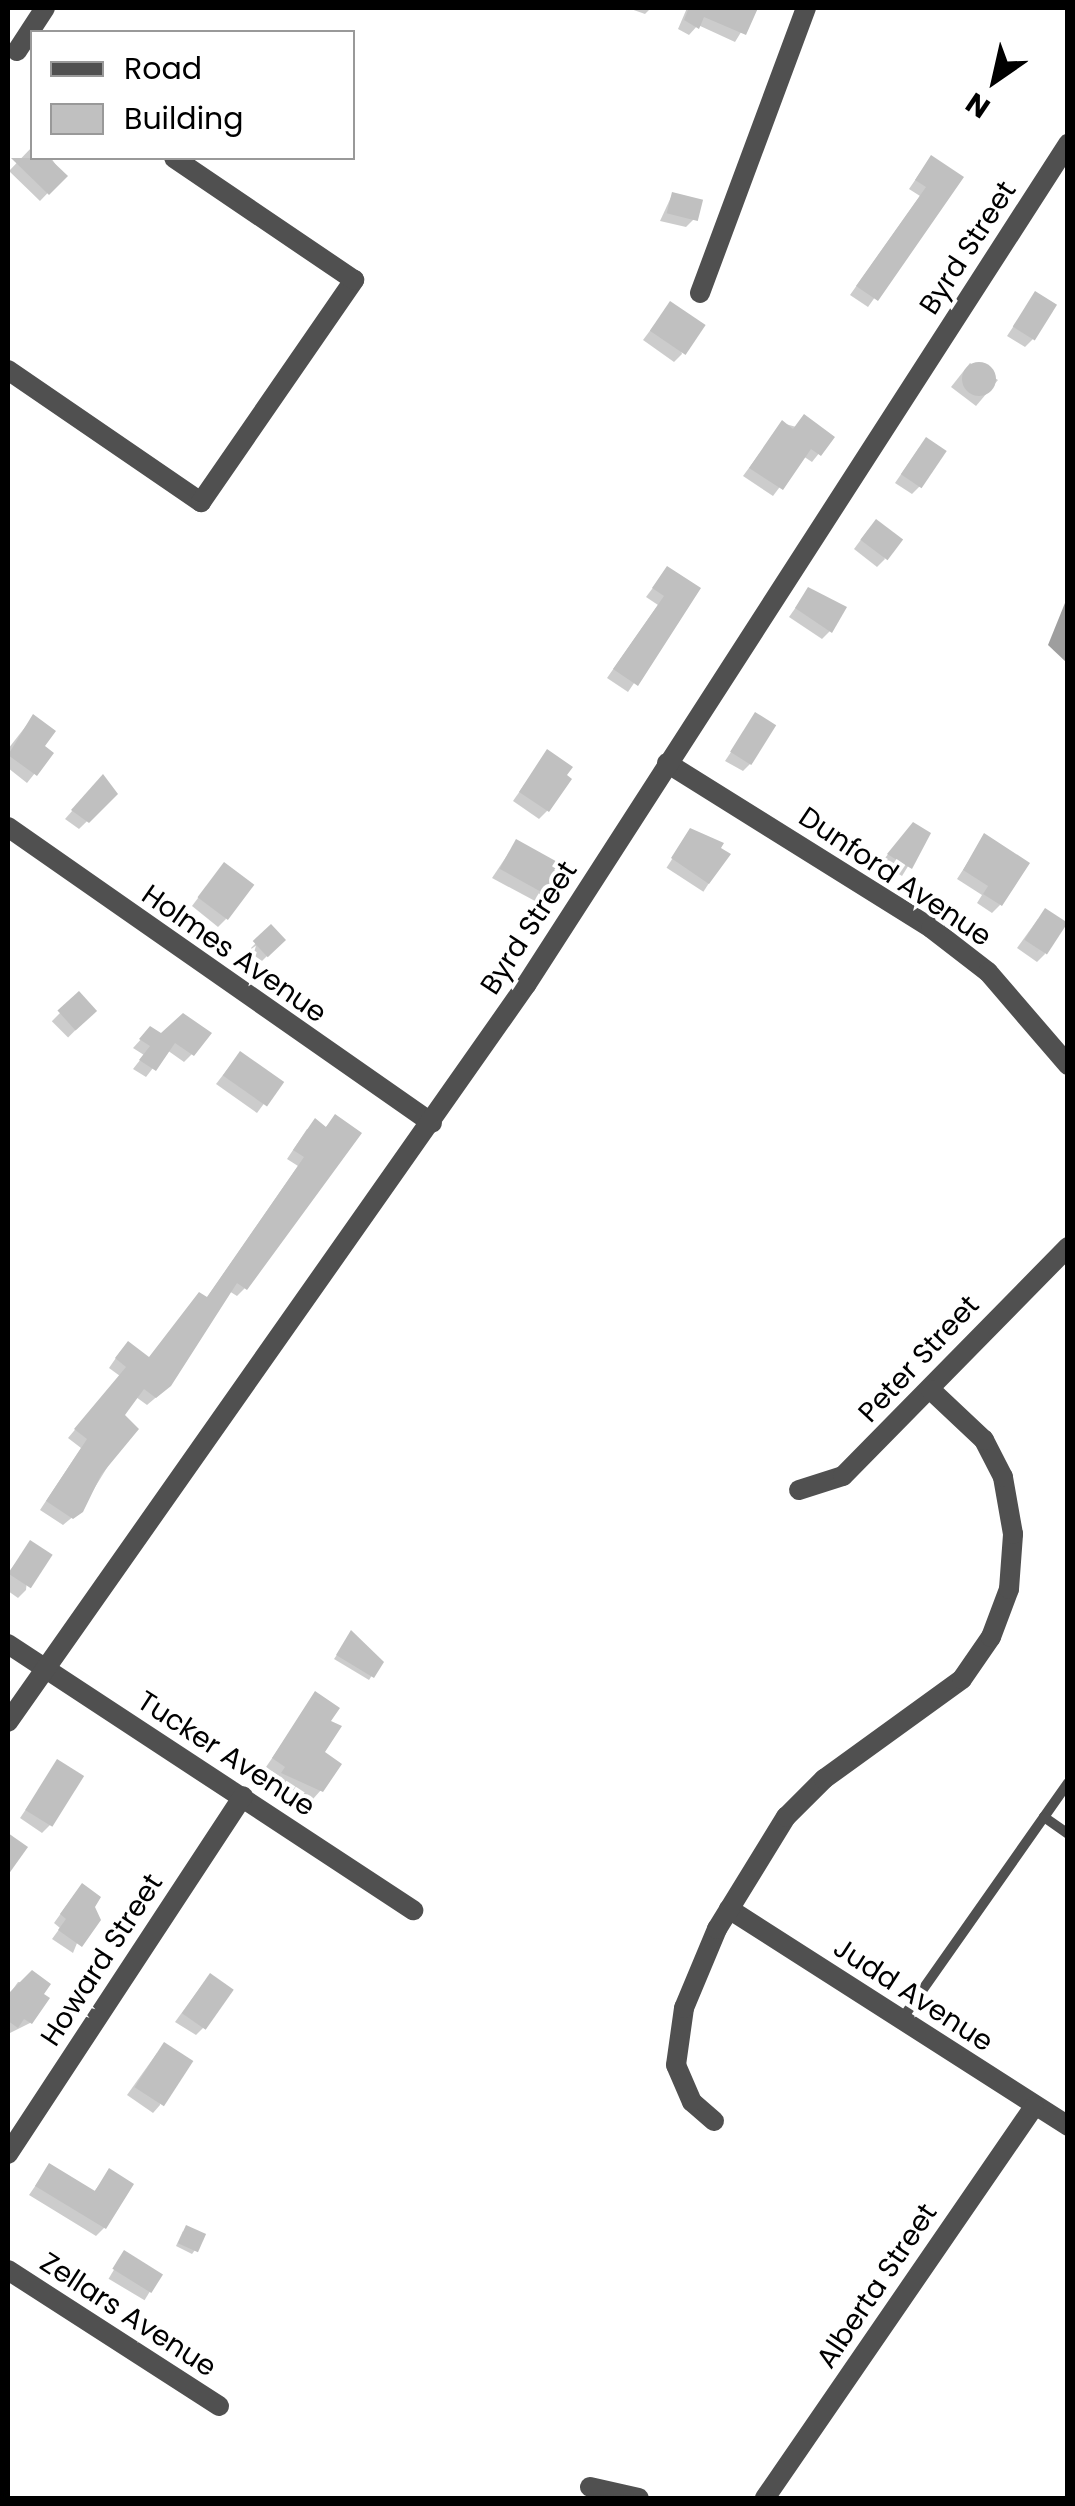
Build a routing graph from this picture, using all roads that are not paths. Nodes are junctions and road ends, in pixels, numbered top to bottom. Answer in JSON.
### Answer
{"nodes":[{"id":1,"x":45,"y":8,"type":"edge"},
{"id":2,"x":806,"y":8,"type":"edge"},
{"id":3,"x":32,"y":30,"type":"edge"},
{"id":4,"x":1068,"y":144,"type":"edge"},
{"id":5,"x":177,"y":160,"type":"edge"},
{"id":6,"x":700,"y":293,"type":"dead end"},
{"id":7,"x":8,"y":370,"type":"edge"},
{"id":8,"x":667,"y":763,"type":"junction"},
{"id":9,"x":8,"y":826,"type":"edge"},
{"id":10,"x":1068,"y":1064,"type":"edge"},
{"id":11,"x":432,"y":1123,"type":"junction"},
{"id":12,"x":1068,"y":1247,"type":"edge"},
{"id":13,"x":930,"y":1390,"type":"junction"},
{"id":14,"x":799,"y":1490,"type":"dead end"},
{"id":15,"x":8,"y":1644,"type":"edge"},
{"id":16,"x":43,"y":1668,"type":"junction"},
{"id":17,"x":8,"y":1722,"type":"edge"},
{"id":18,"x":1068,"y":1783,"type":"edge"},
{"id":19,"x":242,"y":1796,"type":"junction"},
{"id":20,"x":1044,"y":1818,"type":"junction"},
{"id":21,"x":1068,"y":1834,"type":"edge"},
{"id":22,"x":730,"y":1909,"type":"junction"},
{"id":23,"x":413,"y":1910,"type":"dead end"},
{"id":24,"x":902,"y":2020,"type":"junction"},
{"id":25,"x":1034,"y":2106,"type":"junction"},
{"id":26,"x":714,"y":2121,"type":"dead end"},
{"id":27,"x":1068,"y":2126,"type":"edge"},
{"id":28,"x":8,"y":2154,"type":"edge"},
{"id":29,"x":8,"y":2270,"type":"edge"},
{"id":30,"x":218,"y":2406,"type":"dead end"},
{"id":31,"x":590,"y":2487,"type":"dead end"},
{"id":32,"x":639,"y":2498,"type":"edge"},
{"id":33,"x":765,"y":2498,"type":"edge"}],
"edges":[{"from":1,"to":3,"type":"street"},
{"from":2,"to":6,"type":"street"},
{"from":4,"to":8,"type":"street","name":"Byrd Street"},
{"from":5,"to":7,"type":"street"},
{"from":8,"to":10,"type":"street","name":"Dunford Avenue"},
{"from":8,"to":11,"type":"street","name":"Byrd Street"},
{"from":9,"to":11,"type":"street","name":"Holmes Avenue"},
{"from":11,"to":16,"type":"street","name":"Byrd Street"},
{"from":12,"to":13,"type":"street","name":"Peter Street"},
{"from":13,"to":14,"type":"street","name":"Peter Street"},
{"from":13,"to":22,"type":"street"},
{"from":15,"to":16,"type":"street","name":"Tucker Avenue"},
{"from":16,"to":17,"type":"street","name":"Byrd Street"},
{"from":16,"to":19,"type":"street","name":"Tucker Avenue"},
{"from":18,"to":20,"type":"lane"},
{"from":19,"to":23,"type":"street","name":"Tucker Avenue"},
{"from":19,"to":28,"type":"street","name":"Howard Street"},
{"from":20,"to":21,"type":"lane"},
{"from":20,"to":24,"type":"lane"},
{"from":22,"to":24,"type":"street","name":"Judd Avenue"},
{"from":22,"to":26,"type":"street"},
{"from":24,"to":25,"type":"street","name":"Judd Avenue"},
{"from":25,"to":27,"type":"street","name":"Judd Avenue"},
{"from":25,"to":33,"type":"street","name":"Alberta Street"},
{"from":29,"to":30,"type":"street","name":"Zellars Avenue"},
{"from":31,"to":32,"type":"street"}]}
